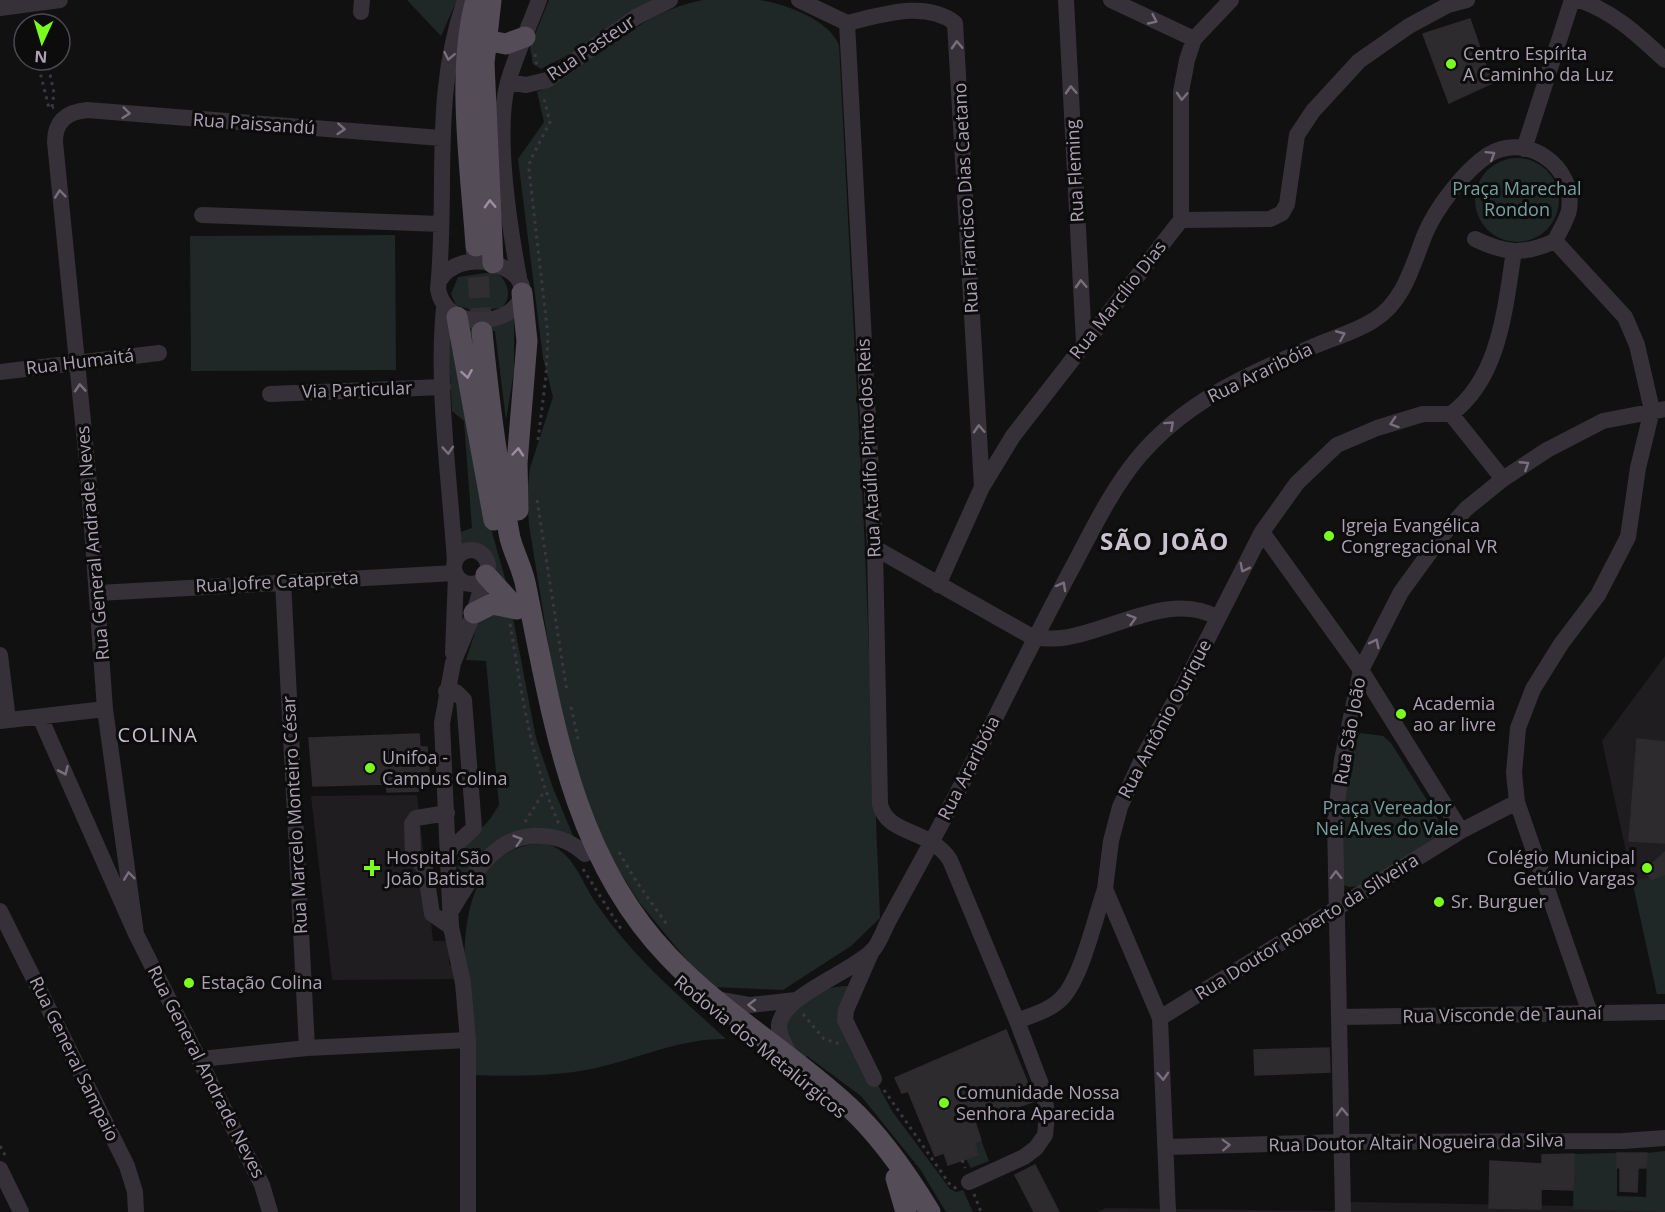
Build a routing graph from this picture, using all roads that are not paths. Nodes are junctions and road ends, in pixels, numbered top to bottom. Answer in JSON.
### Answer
{"nodes":[{"id":1,"x":52,"y":0,"type":"edge"},
{"id":2,"x":465,"y":0,"type":"edge"},
{"id":3,"x":476,"y":0,"type":"edge"},
{"id":4,"x":491,"y":0,"type":"edge"},
{"id":5,"x":539,"y":0,"type":"edge"},
{"id":6,"x":670,"y":0,"type":"edge"},
{"id":7,"x":799,"y":0,"type":"edge"},
{"id":8,"x":1066,"y":0,"type":"edge"},
{"id":9,"x":1112,"y":0,"type":"edge"},
{"id":10,"x":1231,"y":0,"type":"edge"},
{"id":11,"x":1467,"y":0,"type":"edge"},
{"id":12,"x":1572,"y":0,"type":"edge"},
{"id":13,"x":1579,"y":0,"type":"edge"},
{"id":14,"x":0,"y":8,"type":"edge"},
{"id":15,"x":847,"y":23,"type":"junction"},
{"id":16,"x":1194,"y":39,"type":"junction"},
{"id":17,"x":485,"y":40,"type":"junction"},
{"id":18,"x":530,"y":42,"type":"junction"},
{"id":19,"x":1665,"y":60,"type":"edge"},
{"id":20,"x":508,"y":82,"type":"junction"},
{"id":21,"x":48,"y":112,"type":"road end"},
{"id":22,"x":68,"y":114,"type":"joint"},
{"id":23,"x":441,"y":138,"type":"junction"},
{"id":24,"x":1524,"y":149,"type":"junction"},
{"id":25,"x":56,"y":151,"type":"junction"},
{"id":26,"x":202,"y":215,"type":"dead end"},
{"id":27,"x":1181,"y":220,"type":"junction"},
{"id":28,"x":441,"y":224,"type":"junction"},
{"id":29,"x":510,"y":231,"type":"junction"},
{"id":30,"x":1475,"y":239,"type":"dead end"},
{"id":31,"x":1555,"y":241,"type":"junction"},
{"id":32,"x":477,"y":246,"type":"tunnel mouth"},
{"id":33,"x":1514,"y":251,"type":"junction"},
{"id":34,"x":496,"y":264,"type":"junction"},
{"id":35,"x":439,"y":281,"type":"junction"},
{"id":36,"x":522,"y":288,"type":"junction"},
{"id":37,"x":451,"y":312,"type":"junction"},
{"id":38,"x":482,"y":332,"type":"tunnel mouth"},
{"id":39,"x":1084,"y":343,"type":"junction"},
{"id":40,"x":159,"y":352,"type":"dead end"},
{"id":41,"x":78,"y":363,"type":"junction"},
{"id":42,"x":0,"y":372,"type":"edge"},
{"id":43,"x":443,"y":387,"type":"junction"},
{"id":44,"x":270,"y":394,"type":"dead end"},
{"id":45,"x":1658,"y":410,"type":"edge"},
{"id":46,"x":1450,"y":414,"type":"junction"},
{"id":47,"x":1503,"y":479,"type":"junction"},
{"id":48,"x":982,"y":487,"type":"junction"},
{"id":49,"x":1262,"y":532,"type":"junction"},
{"id":50,"x":874,"y":548,"type":"junction"},
{"id":51,"x":456,"y":570,"type":"junction"},
{"id":52,"x":516,"y":575,"type":"junction"},
{"id":53,"x":485,"y":577,"type":"junction"},
{"id":54,"x":283,"y":581,"type":"junction"},
{"id":55,"x":938,"y":585,"type":"junction"},
{"id":56,"x":98,"y":593,"type":"junction"},
{"id":57,"x":517,"y":609,"type":"junction"},
{"id":58,"x":474,"y":613,"type":"junction"},
{"id":59,"x":1218,"y":618,"type":"junction"},
{"id":60,"x":1034,"y":638,"type":"junction"},
{"id":61,"x":0,"y":655,"type":"edge"},
{"id":62,"x":453,"y":663,"type":"junction"},
{"id":63,"x":1361,"y":670,"type":"junction"},
{"id":64,"x":446,"y":691,"type":"junction"},
{"id":65,"x":105,"y":709,"type":"junction"},
{"id":66,"x":40,"y":717,"type":"junction"},
{"id":67,"x":4,"y":721,"type":"edge"},
{"id":68,"x":1517,"y":802,"type":"junction"},
{"id":69,"x":447,"y":813,"type":"junction"},
{"id":70,"x":1461,"y":831,"type":"junction"},
{"id":71,"x":932,"y":840,"type":"junction"},
{"id":72,"x":450,"y":850,"type":"junction"},
{"id":73,"x":585,"y":854,"type":"junction"},
{"id":74,"x":1105,"y":889,"type":"junction"},
{"id":75,"x":1336,"y":908,"type":"junction"},
{"id":76,"x":0,"y":910,"type":"edge"},
{"id":77,"x":451,"y":919,"type":"junction"},
{"id":78,"x":136,"y":934,"type":"junction"},
{"id":79,"x":873,"y":949,"type":"junction"},
{"id":80,"x":709,"y":995,"type":"junction"},
{"id":81,"x":795,"y":1002,"type":"junction"},
{"id":82,"x":1665,"y":1012,"type":"edge"},
{"id":83,"x":1590,"y":1013,"type":"junction"},
{"id":84,"x":1339,"y":1017,"type":"junction"},
{"id":85,"x":1160,"y":1018,"type":"junction"},
{"id":86,"x":1017,"y":1021,"type":"junction"},
{"id":87,"x":468,"y":1040,"type":"junction"},
{"id":88,"x":307,"y":1048,"type":"junction"},
{"id":89,"x":201,"y":1059,"type":"junction"},
{"id":90,"x":796,"y":1065,"type":"junction"},
{"id":91,"x":874,"y":1079,"type":"road end"},
{"id":92,"x":1665,"y":1138,"type":"edge"},
{"id":93,"x":1342,"y":1142,"type":"junction"},
{"id":94,"x":1167,"y":1147,"type":"junction"},
{"id":95,"x":0,"y":1168,"type":"edge"},
{"id":96,"x":969,"y":1182,"type":"road end"},
{"id":97,"x":921,"y":1210,"type":"edge"},
{"id":98,"x":21,"y":1212,"type":"edge"},
{"id":99,"x":136,"y":1212,"type":"edge"},
{"id":100,"x":270,"y":1212,"type":"edge"},
{"id":101,"x":468,"y":1212,"type":"edge"},
{"id":102,"x":1168,"y":1212,"type":"edge"},
{"id":103,"x":1343,"y":1212,"type":"edge"}],
"edges":[{"from":1,"to":14,"type":"street"},
{"from":2,"to":23,"type":"street","one_way":true},
{"from":3,"to":32,"type":"main road"},
{"from":4,"to":17,"type":"main road"},
{"from":5,"to":18,"type":"street"},
{"from":6,"to":20,"type":"street","name":"Rua Pasteur"},
{"from":7,"to":15,"type":"street"},
{"from":39,"to":8,"type":"street","name":"Rua Fleming","one_way":true},
{"from":9,"to":16,"type":"street","one_way":true},
{"from":10,"to":16,"type":"street"},
{"from":11,"to":27,"type":"street"},
{"from":12,"to":24,"type":"street"},
{"from":13,"to":19,"type":"street"},
{"from":48,"to":15,"type":"street","name":"Rua Francisco Dias Caetano","one_way":true},
{"from":15,"to":50,"type":"street","name":"Rua Ataúlfo Pinto dos Reis"},
{"from":16,"to":27,"type":"street","one_way":true},
{"from":17,"to":18,"type":"main road"},
{"from":34,"to":17,"type":"main road","one_way":true},
{"from":18,"to":20,"type":"street"},
{"from":20,"to":29,"type":"street"},
{"from":21,"to":25,"type":"street","name":"Rua General Andrade Neves"},
{"from":22,"to":23,"type":"street","name":"Rua Paissandú","one_way":true},
{"from":22,"to":25,"type":"street","name":"Rua General Andrade Neves"},
{"from":23,"to":28,"type":"street"},
{"from":24,"to":31,"type":"street","name":"Rua Araribóia"},
{"from":60,"to":24,"type":"street","name":"Rua Araribóia","one_way":true},
{"from":41,"to":25,"type":"street","name":"Rua General Andrade Neves","one_way":true},
{"from":26,"to":28,"type":"street"},
{"from":27,"to":39,"type":"street","name":"Rua Marcílio Dias"},
{"from":28,"to":35,"type":"street"},
{"from":29,"to":34,"type":"street"},
{"from":29,"to":36,"type":"street"},
{"from":30,"to":33,"type":"street"},
{"from":31,"to":33,"type":"street"},
{"from":31,"to":45,"type":"street"},
{"from":33,"to":46,"type":"street"},
{"from":34,"to":35,"type":"street"},
{"from":34,"to":36,"type":"street"},
{"from":35,"to":37,"type":"street"},
{"from":36,"to":37,"type":"street"},
{"from":52,"to":36,"type":"main road","one_way":true},
{"from":37,"to":43,"type":"street"},
{"from":37,"to":52,"type":"main road","one_way":true},
{"from":38,"to":52,"type":"main road","name":"Rodovia dos Metalúrgicos"},
{"from":39,"to":48,"type":"street","name":"Rua Marcílio Dias"},
{"from":40,"to":41,"type":"street","name":"Rua Humaitá"},
{"from":41,"to":42,"type":"street","name":"Rua Humaitá"},
{"from":56,"to":41,"type":"street","name":"Rua General Andrade Neves","one_way":true},
{"from":43,"to":44,"type":"street","name":"Via Particular"},
{"from":43,"to":51,"type":"street","one_way":true},
{"from":47,"to":45,"type":"street","name":"Rua São João","one_way":true},
{"from":45,"to":68,"type":"street"},
{"from":46,"to":47,"type":"street"},
{"from":46,"to":49,"type":"street","name":"Rua Antônio Ourique","one_way":true},
{"from":63,"to":47,"type":"street","name":"Rua São João","one_way":true},
{"from":48,"to":55,"type":"street","name":"Rua Marcílio Dias"},
{"from":49,"to":59,"type":"street","name":"Rua Antônio Ourique","one_way":true},
{"from":49,"to":63,"type":"street"},
{"from":50,"to":55,"type":"street"},
{"from":50,"to":71,"type":"street","name":"Rua Ataúlfo Pinto dos Reis"},
{"from":51,"to":53,"type":"street"},
{"from":51,"to":53,"type":"street"},
{"from":51,"to":54,"type":"street","name":"Rua Jofre Catapreta"},
{"from":51,"to":62,"type":"street"},
{"from":52,"to":57,"type":"main road","name":"Rodovia dos Metalúrgicos"},
{"from":52,"to":80,"type":"main road","name":"Rodovia dos Metalúrgicos"},
{"from":53,"to":57,"type":"main road"},
{"from":53,"to":58,"type":"street"},
{"from":54,"to":56,"type":"street","name":"Rua Jofre Catapreta"},
{"from":54,"to":88,"type":"street","name":"Rua Marcelo Monteiro César"},
{"from":55,"to":60,"type":"street"},
{"from":56,"to":65,"type":"street","name":"Rua General Andrade Neves"},
{"from":57,"to":58,"type":"main road"},
{"from":57,"to":73,"type":"main road","name":"Rodovia dos Metalúrgicos"},
{"from":58,"to":62,"type":"street"},
{"from":60,"to":59,"type":"street","one_way":true},
{"from":59,"to":74,"type":"street","name":"Rua Antônio Ourique"},
{"from":60,"to":71,"type":"street","name":"Rua Araribóia"},
{"from":61,"to":67,"type":"street"},
{"from":62,"to":64,"type":"street"},
{"from":63,"to":70,"type":"street"},
{"from":75,"to":63,"type":"street","name":"Rua São João","one_way":true},
{"from":64,"to":69,"type":"street"},
{"from":64,"to":72,"type":"street"},
{"from":65,"to":66,"type":"street"},
{"from":78,"to":65,"type":"street","name":"Rua General Andrade Neves","one_way":true},
{"from":66,"to":67,"type":"street"},
{"from":66,"to":78,"type":"street","name":"Rua General Andrade Neves","one_way":true},
{"from":68,"to":70,"type":"street","name":"Rua Doutor Roberto da Silveira"},
{"from":68,"to":83,"type":"street"},
{"from":69,"to":72,"type":"street"},
{"from":69,"to":77,"type":"street"},
{"from":70,"to":75,"type":"street","name":"Rua Doutor Roberto da Silveira"},
{"from":71,"to":79,"type":"street","name":"Rua Araribóia"},
{"from":71,"to":86,"type":"street"},
{"from":72,"to":77,"type":"street"},
{"from":77,"to":73,"type":"street","one_way":true},
{"from":73,"to":97,"type":"main road","name":"Rodovia dos Metalúrgicos"},
{"from":74,"to":85,"type":"street"},
{"from":74,"to":86,"type":"street","name":"Rua Antônio Ourique"},
{"from":75,"to":84,"type":"street","name":"Rua São João"},
{"from":75,"to":85,"type":"street","name":"Rua Doutor Roberto da Silveira"},
{"from":76,"to":99,"type":"street","name":"Rua General Sampaio"},
{"from":77,"to":87,"type":"street"},
{"from":78,"to":89,"type":"street","name":"Rua General Andrade Neves"},
{"from":79,"to":81,"type":"street","name":"Rua Araribóia"},
{"from":79,"to":91,"type":"street","name":"Rua Araribóia"},
{"from":81,"to":80,"type":"street","one_way":true},
{"from":80,"to":90,"type":"main road","name":"Rodovia dos Metalúrgicos"},
{"from":81,"to":90,"type":"street"},
{"from":82,"to":83,"type":"street","name":"Rua Visconde de Taunaí"},
{"from":83,"to":84,"type":"street","name":"Rua Visconde de Taunaí"},
{"from":93,"to":84,"type":"street","name":"Rua São João","one_way":true},
{"from":85,"to":94,"type":"street","one_way":true},
{"from":86,"to":96,"type":"street"},
{"from":87,"to":88,"type":"street"},
{"from":87,"to":101,"type":"street"},
{"from":88,"to":89,"type":"street"},
{"from":89,"to":100,"type":"street","name":"Rua General Andrade Neves"},
{"from":90,"to":97,"type":"main road","name":"Rodovia dos Metalúrgicos"},
{"from":92,"to":93,"type":"street","name":"Rua Doutor Altair Nogueira da Silva"},
{"from":94,"to":93,"type":"street","name":"Rua Doutor Altair Nogueira da Silva","one_way":true},
{"from":93,"to":103,"type":"street","name":"Rua São João"},
{"from":94,"to":102,"type":"street"},
{"from":95,"to":98,"type":"street"}]}
